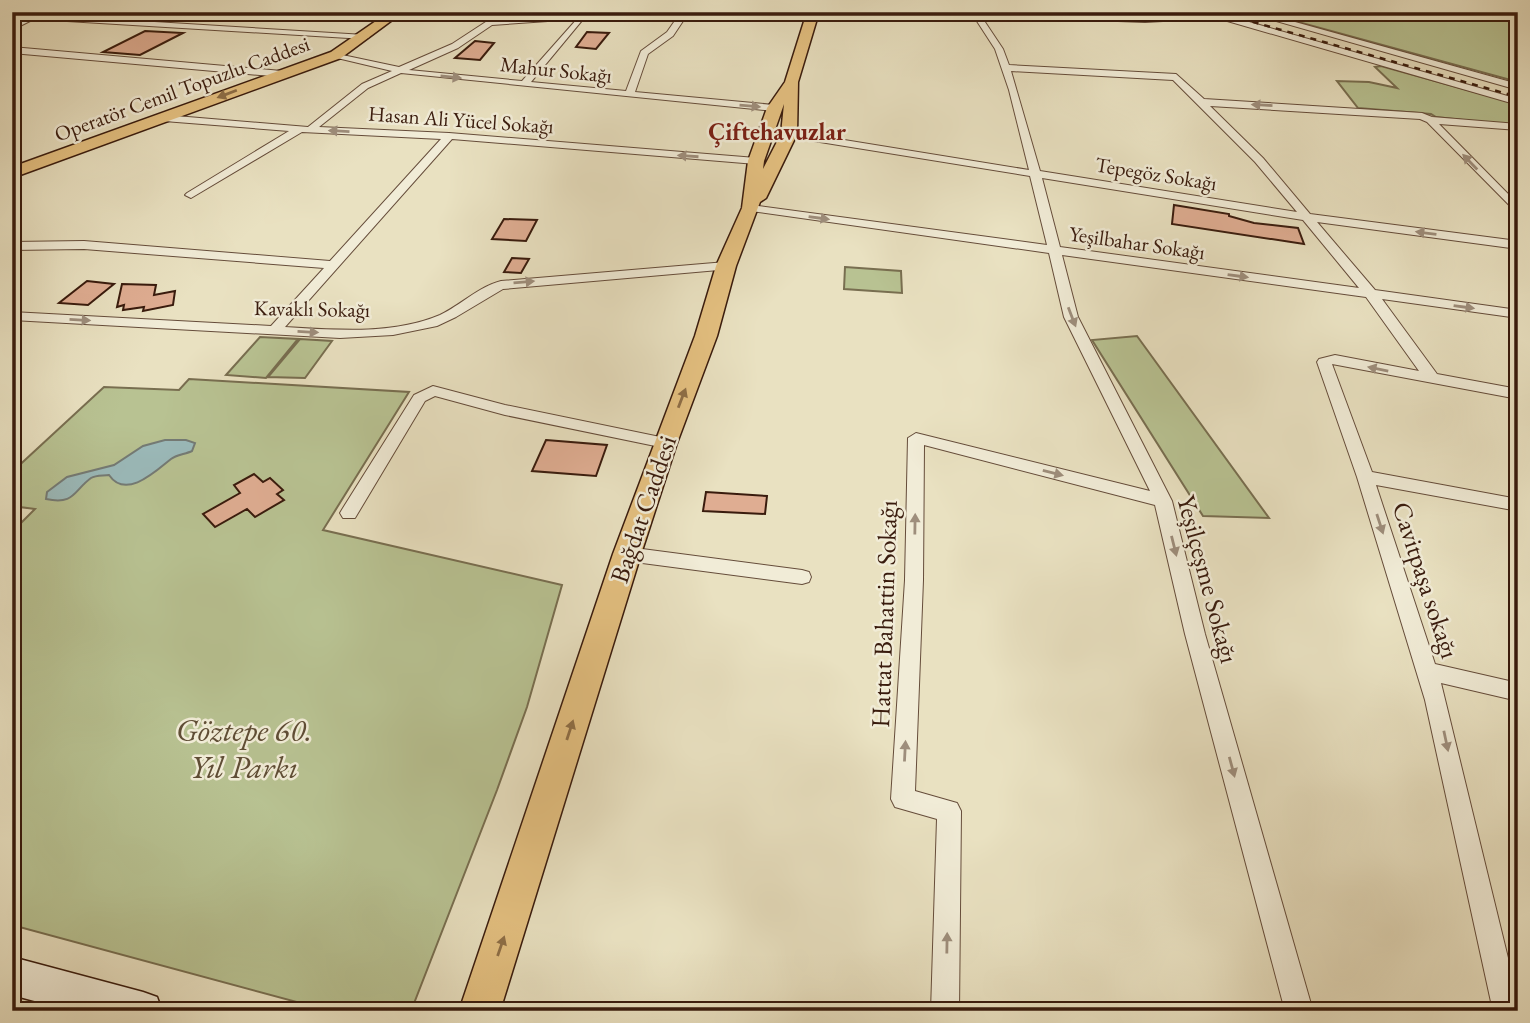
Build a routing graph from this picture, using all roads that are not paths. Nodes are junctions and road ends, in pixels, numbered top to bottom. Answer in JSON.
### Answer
{"nodes":[{"id":1,"x":397,"y":12,"type":"edge"},
{"id":2,"x":508,"y":12,"type":"edge"},
{"id":3,"x":685,"y":12,"type":"edge"},
{"id":4,"x":813,"y":12,"type":"edge"},
{"id":5,"x":975,"y":12,"type":"edge"},
{"id":6,"x":1205,"y":12,"type":"edge"},
{"id":7,"x":1249,"y":12,"type":"edge"},
{"id":8,"x":584,"y":14,"type":"edge"},
{"id":9,"x":38,"y":15,"type":"edge"},
{"id":10,"x":1112,"y":15,"type":"edge"},
{"id":11,"x":1216,"y":16,"type":"junction"},
{"id":12,"x":481,"y":27,"type":"junction"},
{"id":13,"x":12,"y":28,"type":"edge"},
{"id":14,"x":365,"y":37,"type":"junction"},
{"id":15,"x":12,"y":50,"type":"edge"},
{"id":16,"x":336,"y":55,"type":"junction"},
{"id":17,"x":1007,"y":68,"type":"junction"},
{"id":18,"x":400,"y":70,"type":"junction"},
{"id":19,"x":282,"y":74,"type":"junction"},
{"id":20,"x":792,"y":82,"type":"junction"},
{"id":21,"x":525,"y":84,"type":"junction"},
{"id":22,"x":1518,"y":87,"type":"edge"},
{"id":23,"x":630,"y":94,"type":"junction"},
{"id":24,"x":1199,"y":102,"type":"junction"},
{"id":25,"x":1518,"y":102,"type":"edge"},
{"id":26,"x":774,"y":108,"type":"junction"},
{"id":27,"x":164,"y":118,"type":"junction"},
{"id":28,"x":1430,"y":120,"type":"junction"},
{"id":29,"x":1518,"y":127,"type":"edge"},
{"id":30,"x":305,"y":129,"type":"junction"},
{"id":31,"x":789,"y":134,"type":"junction"},
{"id":32,"x":449,"y":136,"type":"junction"},
{"id":33,"x":756,"y":161,"type":"junction"},
{"id":34,"x":12,"y":173,"type":"edge"},
{"id":35,"x":1035,"y":174,"type":"junction"},
{"id":36,"x":191,"y":195,"type":"dead end"},
{"id":37,"x":751,"y":208,"type":"junction"},
{"id":38,"x":1518,"y":211,"type":"edge"},
{"id":39,"x":1307,"y":218,"type":"junction"},
{"id":40,"x":1518,"y":245,"type":"edge"},
{"id":41,"x":12,"y":246,"type":"edge"},
{"id":42,"x":1056,"y":251,"type":"junction"},
{"id":43,"x":334,"y":265,"type":"junction"},
{"id":44,"x":726,"y":266,"type":"junction"},
{"id":45,"x":1371,"y":294,"type":"junction"},
{"id":46,"x":1518,"y":314,"type":"edge"},
{"id":47,"x":12,"y":316,"type":"edge"},
{"id":48,"x":275,"y":330,"type":"junction"},
{"id":49,"x":1433,"y":379,"type":"junction"},
{"id":50,"x":1518,"y":394,"type":"edge"},
{"id":51,"x":664,"y":443,"type":"junction"},
{"id":52,"x":1365,"y":477,"type":"junction"},
{"id":53,"x":1163,"y":502,"type":"junction"},
{"id":54,"x":1518,"y":505,"type":"edge"},
{"id":55,"x":349,"y":513,"type":"dead end"},
{"id":56,"x":627,"y":554,"type":"junction"},
{"id":57,"x":802,"y":577,"type":"dead end"},
{"id":58,"x":1427,"y":670,"type":"junction"},
{"id":59,"x":1518,"y":692,"type":"edge"},
{"id":60,"x":12,"y":976,"type":"edge"},
{"id":61,"x":143,"y":1011,"type":"edge"},
{"id":62,"x":479,"y":1011,"type":"edge"},
{"id":63,"x":945,"y":1011,"type":"edge"},
{"id":64,"x":1299,"y":1011,"type":"edge"},
{"id":65,"x":1507,"y":1011,"type":"edge"}],
"edges":[{"from":1,"to":14,"type":"main road","name":"Operatör Cemil Topuzlu Caddesi"},
{"from":2,"to":12,"type":"street"},
{"from":3,"to":23,"type":"street"},
{"from":4,"to":20,"type":"main road","name":"Bağdat Caddesi"},
{"from":5,"to":10,"type":"street"},
{"from":5,"to":17,"type":"street","name":"Yeşilçeşme Sokağı"},
{"from":6,"to":11,"type":"street"},
{"from":7,"to":22,"type":"street"},
{"from":8,"to":12,"type":"street"},
{"from":8,"to":21,"type":"street"},
{"from":9,"to":13,"type":"street"},
{"from":9,"to":14,"type":"street"},
{"from":10,"to":11,"type":"street"},
{"from":11,"to":25,"type":"street"},
{"from":12,"to":18,"type":"street"},
{"from":14,"to":16,"type":"main road","name":"Operatör Cemil Topuzlu Caddesi"},
{"from":15,"to":19,"type":"street"},
{"from":16,"to":18,"type":"street","name":"Mahur Sokağı"},
{"from":16,"to":19,"type":"main road","name":"Operatör Cemil Topuzlu Caddesi"},
{"from":17,"to":24,"type":"street"},
{"from":17,"to":35,"type":"street","name":"Yeşilçeşme Sokağı"},
{"from":18,"to":21,"type":"street","name":"Mahur Sokağı","one_way":true},
{"from":18,"to":30,"type":"street"},
{"from":19,"to":27,"type":"main road","name":"Operatör Cemil Topuzlu Caddesi","one_way":true},
{"from":20,"to":26,"type":"main road","name":"Bağdat Caddesi"},
{"from":20,"to":31,"type":"main road"},
{"from":21,"to":23,"type":"street","name":"Mahur Sokağı"},
{"from":23,"to":26,"type":"street","name":"Mahur Sokağı","one_way":true},
{"from":28,"to":24,"type":"street","one_way":true},
{"from":24,"to":39,"type":"street"},
{"from":26,"to":33,"type":"main road","name":"Bağdat Caddesi"},
{"from":27,"to":30,"type":"street","name":"Hasan Ali Yücel Sokağı"},
{"from":27,"to":34,"type":"main road","name":"Operatör Cemil Topuzlu Caddesi"},
{"from":28,"to":29,"type":"street"},
{"from":38,"to":28,"type":"street","one_way":true},
{"from":32,"to":30,"type":"street","name":"Hasan Ali Yücel Sokağı","one_way":true},
{"from":30,"to":36,"type":"street"},
{"from":31,"to":35,"type":"street","name":"Tepegöz Sokağı"},
{"from":31,"to":37,"type":"main road"},
{"from":33,"to":32,"type":"street","name":"Hasan Ali Yücel Sokağı","one_way":true},
{"from":32,"to":43,"type":"street"},
{"from":33,"to":37,"type":"main road","name":"Bağdat Caddesi"},
{"from":35,"to":39,"type":"street","name":"Tepegöz Sokağı"},
{"from":35,"to":42,"type":"street","name":"Yeşilçeşme Sokağı"},
{"from":37,"to":42,"type":"street","name":"Yeşilbahar Sokağı","one_way":true},
{"from":37,"to":44,"type":"main road","name":"Bağdat Caddesi"},
{"from":40,"to":39,"type":"street","name":"Tepegöz Sokağı","one_way":true},
{"from":39,"to":45,"type":"street"},
{"from":41,"to":43,"type":"street"},
{"from":42,"to":45,"type":"street","name":"Yeşilbahar Sokağı","one_way":true},
{"from":42,"to":53,"type":"street","name":"Yeşilçeşme Sokağı","one_way":true},
{"from":43,"to":48,"type":"street"},
{"from":48,"to":44,"type":"street","name":"Kavaklı Sokağı","one_way":true},
{"from":51,"to":44,"type":"main road","name":"Bağdat Caddesi","one_way":true},
{"from":45,"to":46,"type":"street","name":"Yeşilbahar Sokağı","one_way":true},
{"from":45,"to":49,"type":"street"},
{"from":47,"to":48,"type":"street","name":"Kavaklı Sokağı","one_way":true},
{"from":49,"to":50,"type":"street","name":"Cavitpaşa sokağı"},
{"from":49,"to":52,"type":"street","name":"Cavitpaşa sokağı","one_way":true},
{"from":51,"to":55,"type":"street"},
{"from":51,"to":56,"type":"main road","name":"Bağdat Caddesi"},
{"from":52,"to":54,"type":"street"},
{"from":52,"to":58,"type":"street","name":"Cavitpaşa sokağı","one_way":true},
{"from":63,"to":53,"type":"street","name":"Hattat Bahattin Sokağı","one_way":true},
{"from":53,"to":64,"type":"street","name":"Yeşilçeşme Sokağı","one_way":true},
{"from":56,"to":57,"type":"street"},
{"from":62,"to":56,"type":"main road","name":"Bağdat Caddesi","one_way":true},
{"from":58,"to":59,"type":"street"},
{"from":58,"to":65,"type":"street","name":"Cavitpaşa sokağı","one_way":true},
{"from":60,"to":61,"type":"street"}]}
